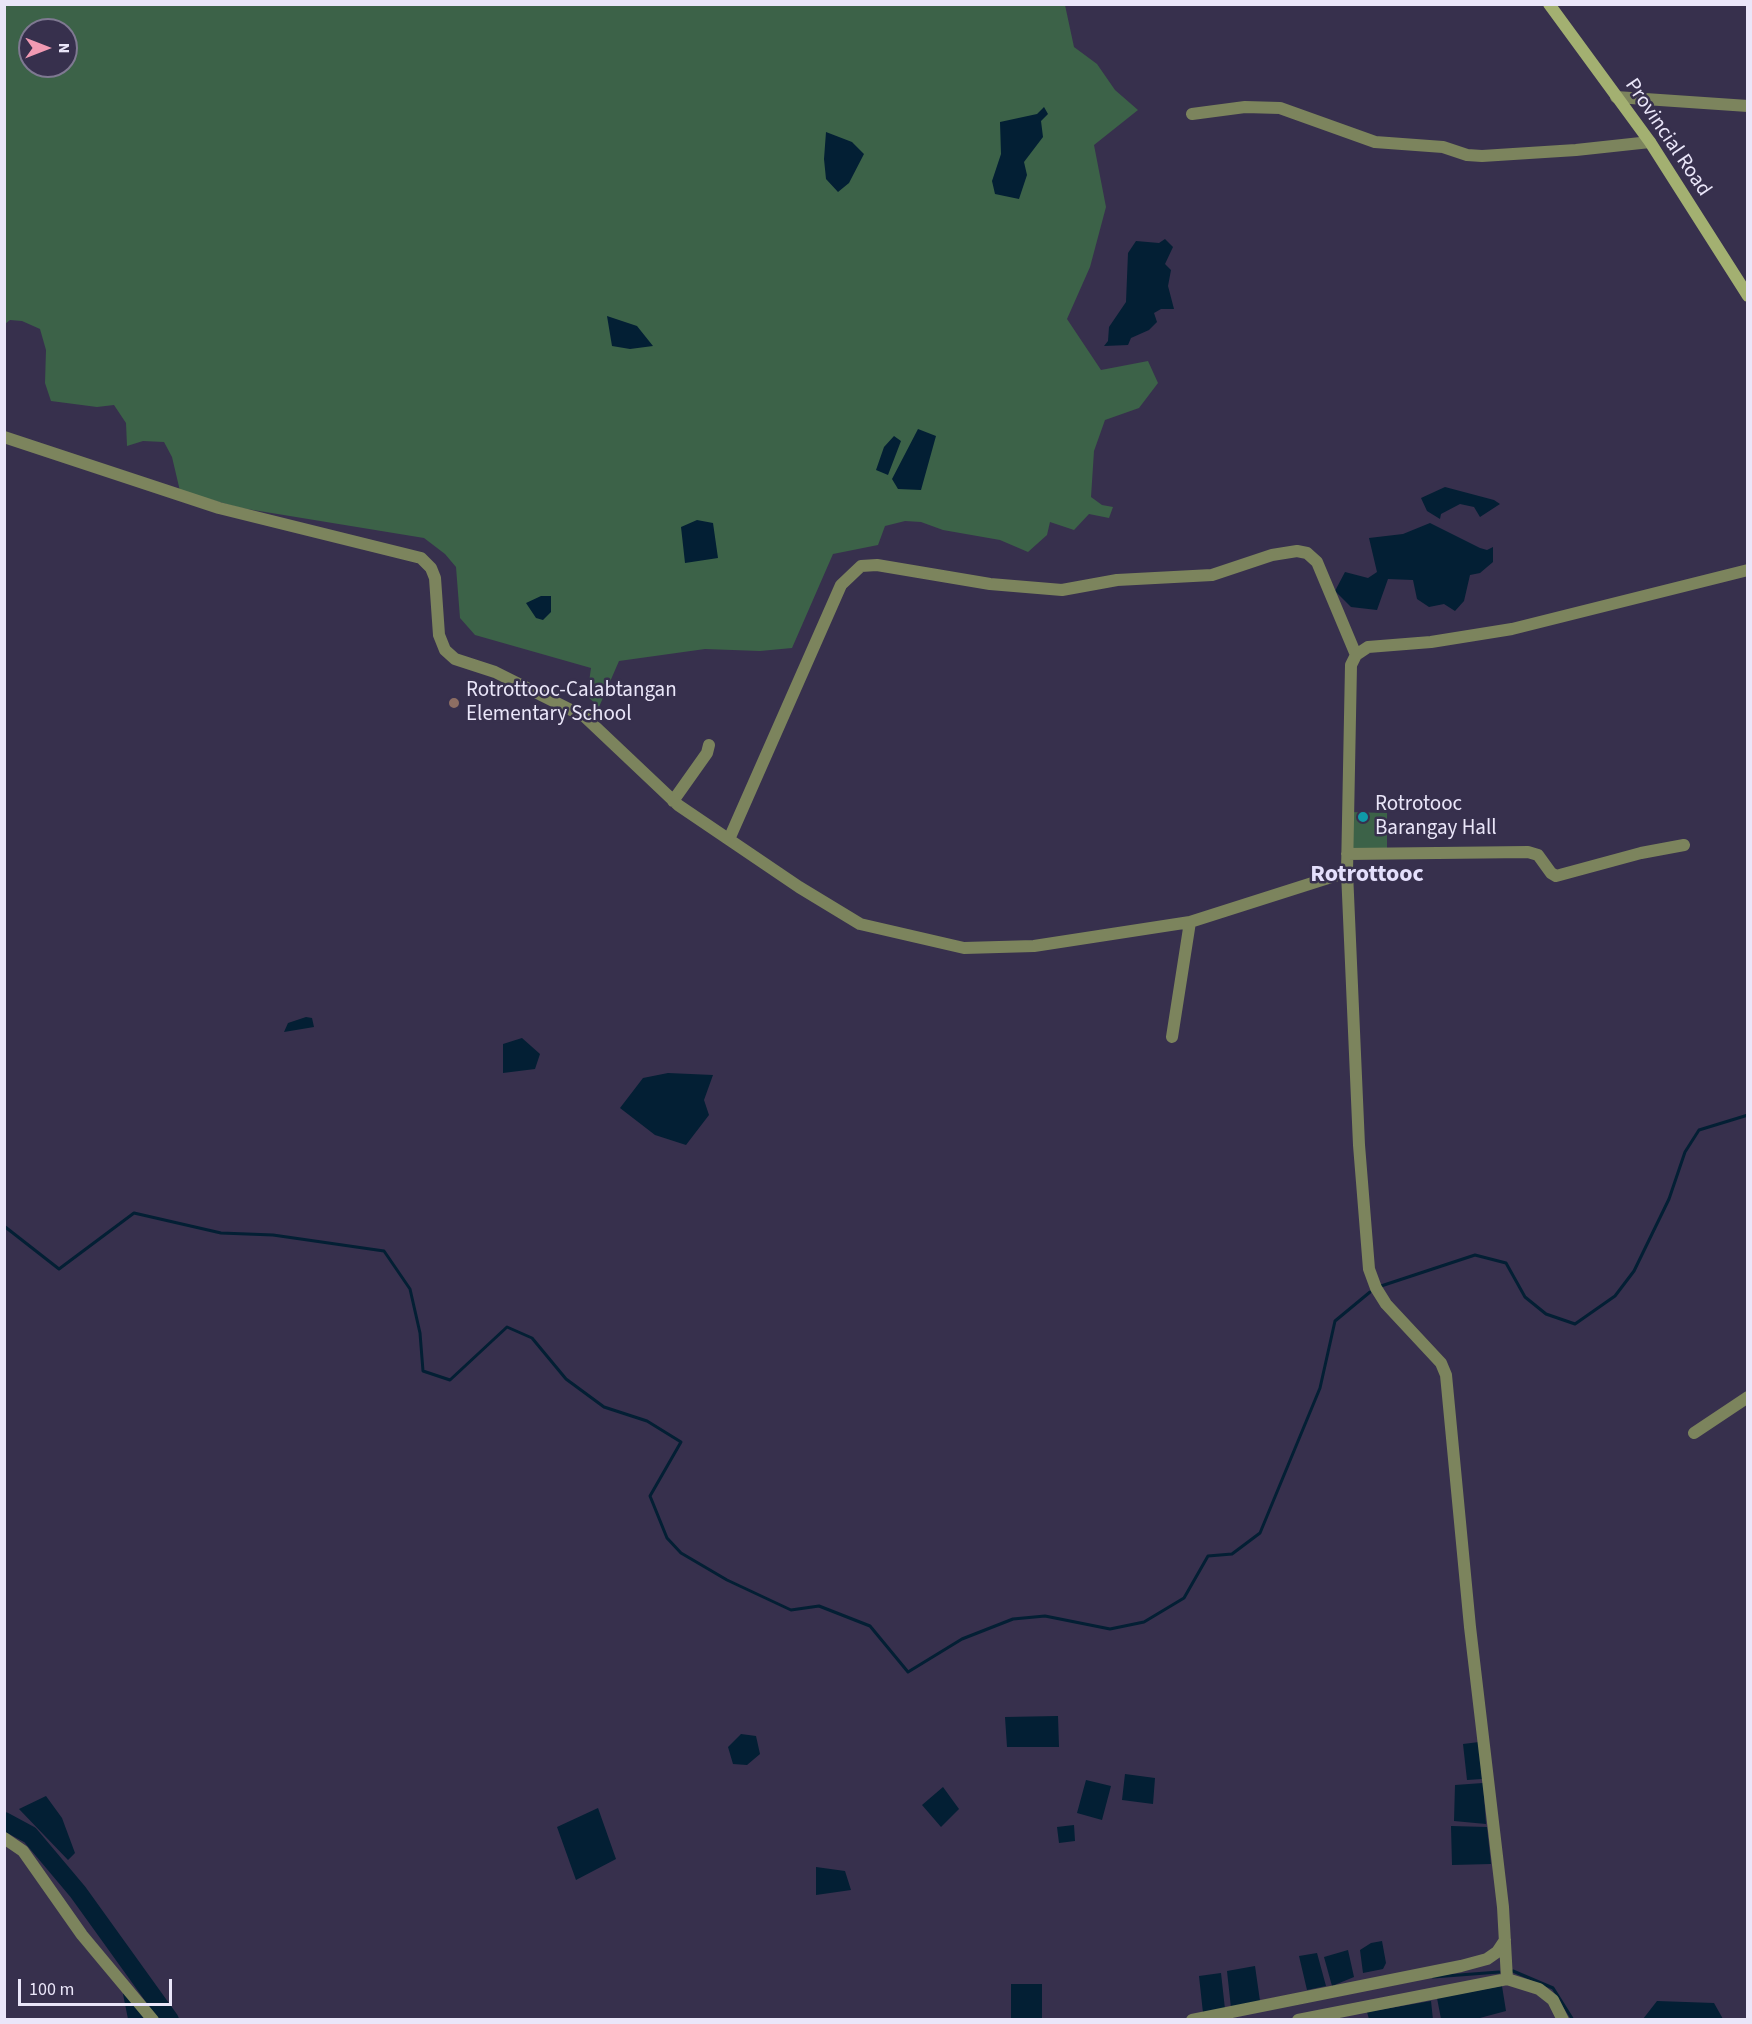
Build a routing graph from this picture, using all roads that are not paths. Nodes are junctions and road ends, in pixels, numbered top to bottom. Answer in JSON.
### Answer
{"nodes":[{"id":1,"x":1549,"y":4,"type":"edge"},
{"id":2,"x":1616,"y":97,"type":"junction"},
{"id":3,"x":1748,"y":106,"type":"edge"},
{"id":4,"x":1192,"y":114,"type":"dead end"},
{"id":5,"x":1650,"y":142,"type":"junction"},
{"id":6,"x":1748,"y":297,"type":"edge"},
{"id":7,"x":4,"y":437,"type":"edge"},
{"id":8,"x":1748,"y":570,"type":"edge"},
{"id":9,"x":1356,"y":655,"type":"junction"},
{"id":10,"x":709,"y":745,"type":"dead end"},
{"id":11,"x":673,"y":801,"type":"junction"},
{"id":12,"x":730,"y":837,"type":"junction"},
{"id":13,"x":1684,"y":845,"type":"dead end"},
{"id":14,"x":1347,"y":855,"type":"junction"},
{"id":15,"x":1347,"y":872,"type":"junction"},
{"id":16,"x":1190,"y":922,"type":"junction"},
{"id":17,"x":1172,"y":1037,"type":"dead end"},
{"id":18,"x":1748,"y":1397,"type":"edge"},
{"id":19,"x":1694,"y":1433,"type":"dead end"},
{"id":20,"x":4,"y":1838,"type":"edge"},
{"id":21,"x":1505,"y":1940,"type":"junction"},
{"id":22,"x":1507,"y":1979,"type":"junction"},
{"id":23,"x":153,"y":2019,"type":"edge"},
{"id":24,"x":1192,"y":2019,"type":"edge"},
{"id":25,"x":1298,"y":2019,"type":"edge"},
{"id":26,"x":1563,"y":2019,"type":"edge"}],
"edges":[{"from":1,"to":2,"type":"main road","name":"Provincial Road"},
{"from":2,"to":3,"type":"street"},
{"from":2,"to":5,"type":"main road","name":"Provincial Road"},
{"from":4,"to":5,"type":"street"},
{"from":5,"to":6,"type":"main road","name":"Provincial Road"},
{"from":7,"to":11,"type":"street"},
{"from":8,"to":9,"type":"street"},
{"from":9,"to":12,"type":"street"},
{"from":9,"to":14,"type":"street"},
{"from":10,"to":11,"type":"street"},
{"from":11,"to":12,"type":"street"},
{"from":12,"to":16,"type":"street"},
{"from":13,"to":14,"type":"street"},
{"from":14,"to":15,"type":"street"},
{"from":15,"to":16,"type":"street"},
{"from":15,"to":21,"type":"street"},
{"from":16,"to":17,"type":"street"},
{"from":18,"to":19,"type":"street"},
{"from":20,"to":23,"type":"street"},
{"from":21,"to":22,"type":"street"},
{"from":21,"to":24,"type":"street"},
{"from":22,"to":25,"type":"street"},
{"from":22,"to":26,"type":"street"}]}
